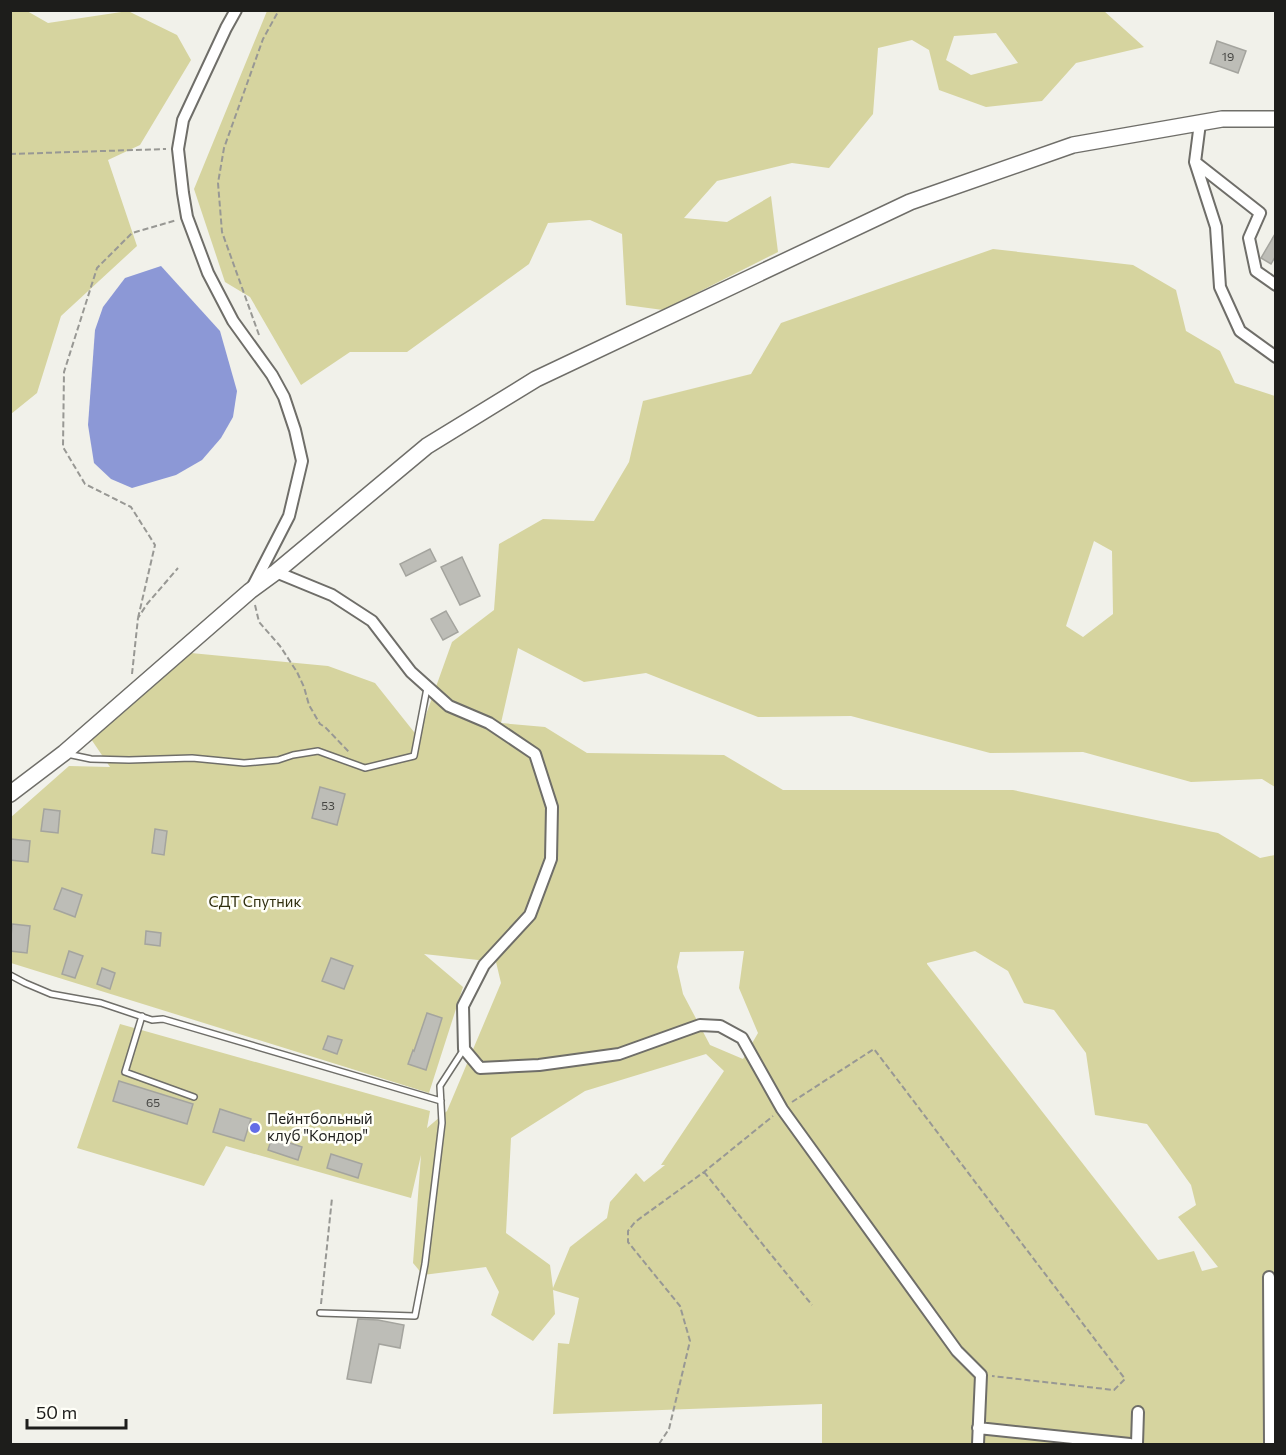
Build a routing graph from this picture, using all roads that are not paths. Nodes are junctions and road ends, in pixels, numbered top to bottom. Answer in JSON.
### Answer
{"nodes":[{"id":1,"x":236,"y":10,"type":"edge"},
{"id":2,"x":1275,"y":118,"type":"edge"},
{"id":3,"x":1200,"y":123,"type":"junction"},
{"id":4,"x":1195,"y":162,"type":"junction"},
{"id":5,"x":1275,"y":285,"type":"edge"},
{"id":6,"x":1275,"y":357,"type":"edge"},
{"id":7,"x":276,"y":572,"type":"junction"},
{"id":8,"x":250,"y":591,"type":"junction"},
{"id":9,"x":427,"y":686,"type":"junction"},
{"id":10,"x":64,"y":753,"type":"junction"},
{"id":11,"x":10,"y":794,"type":"edge"},
{"id":12,"x":10,"y":975,"type":"edge"},
{"id":13,"x":142,"y":1017,"type":"junction"},
{"id":14,"x":464,"y":1049,"type":"junction"},
{"id":15,"x":195,"y":1097,"type":"dead end"},
{"id":16,"x":441,"y":1101,"type":"junction"},
{"id":17,"x":1269,"y":1277,"type":"dead end"},
{"id":18,"x":320,"y":1312,"type":"road end"},
{"id":19,"x":1138,"y":1412,"type":"dead end"},
{"id":20,"x":978,"y":1428,"type":"junction"},
{"id":21,"x":978,"y":1444,"type":"edge"},
{"id":22,"x":1130,"y":1444,"type":"edge"},
{"id":23,"x":1137,"y":1444,"type":"edge"},
{"id":24,"x":1270,"y":1444,"type":"edge"}],
"edges":[{"from":1,"to":8,"type":"street"},
{"from":2,"to":3,"type":"main road"},
{"from":3,"to":4,"type":"street"},
{"from":3,"to":7,"type":"main road"},
{"from":4,"to":5,"type":"street"},
{"from":4,"to":6,"type":"street"},
{"from":7,"to":8,"type":"main road"},
{"from":7,"to":9,"type":"street"},
{"from":8,"to":10,"type":"main road"},
{"from":9,"to":10,"type":"lane"},
{"from":9,"to":14,"type":"street"},
{"from":10,"to":11,"type":"main road"},
{"from":12,"to":13,"type":"lane"},
{"from":13,"to":15,"type":"lane"},
{"from":13,"to":16,"type":"lane"},
{"from":14,"to":16,"type":"lane"},
{"from":14,"to":20,"type":"street"},
{"from":16,"to":18,"type":"lane"},
{"from":17,"to":24,"type":"street"},
{"from":19,"to":23,"type":"street"},
{"from":20,"to":21,"type":"street"},
{"from":20,"to":22,"type":"street"}]}
